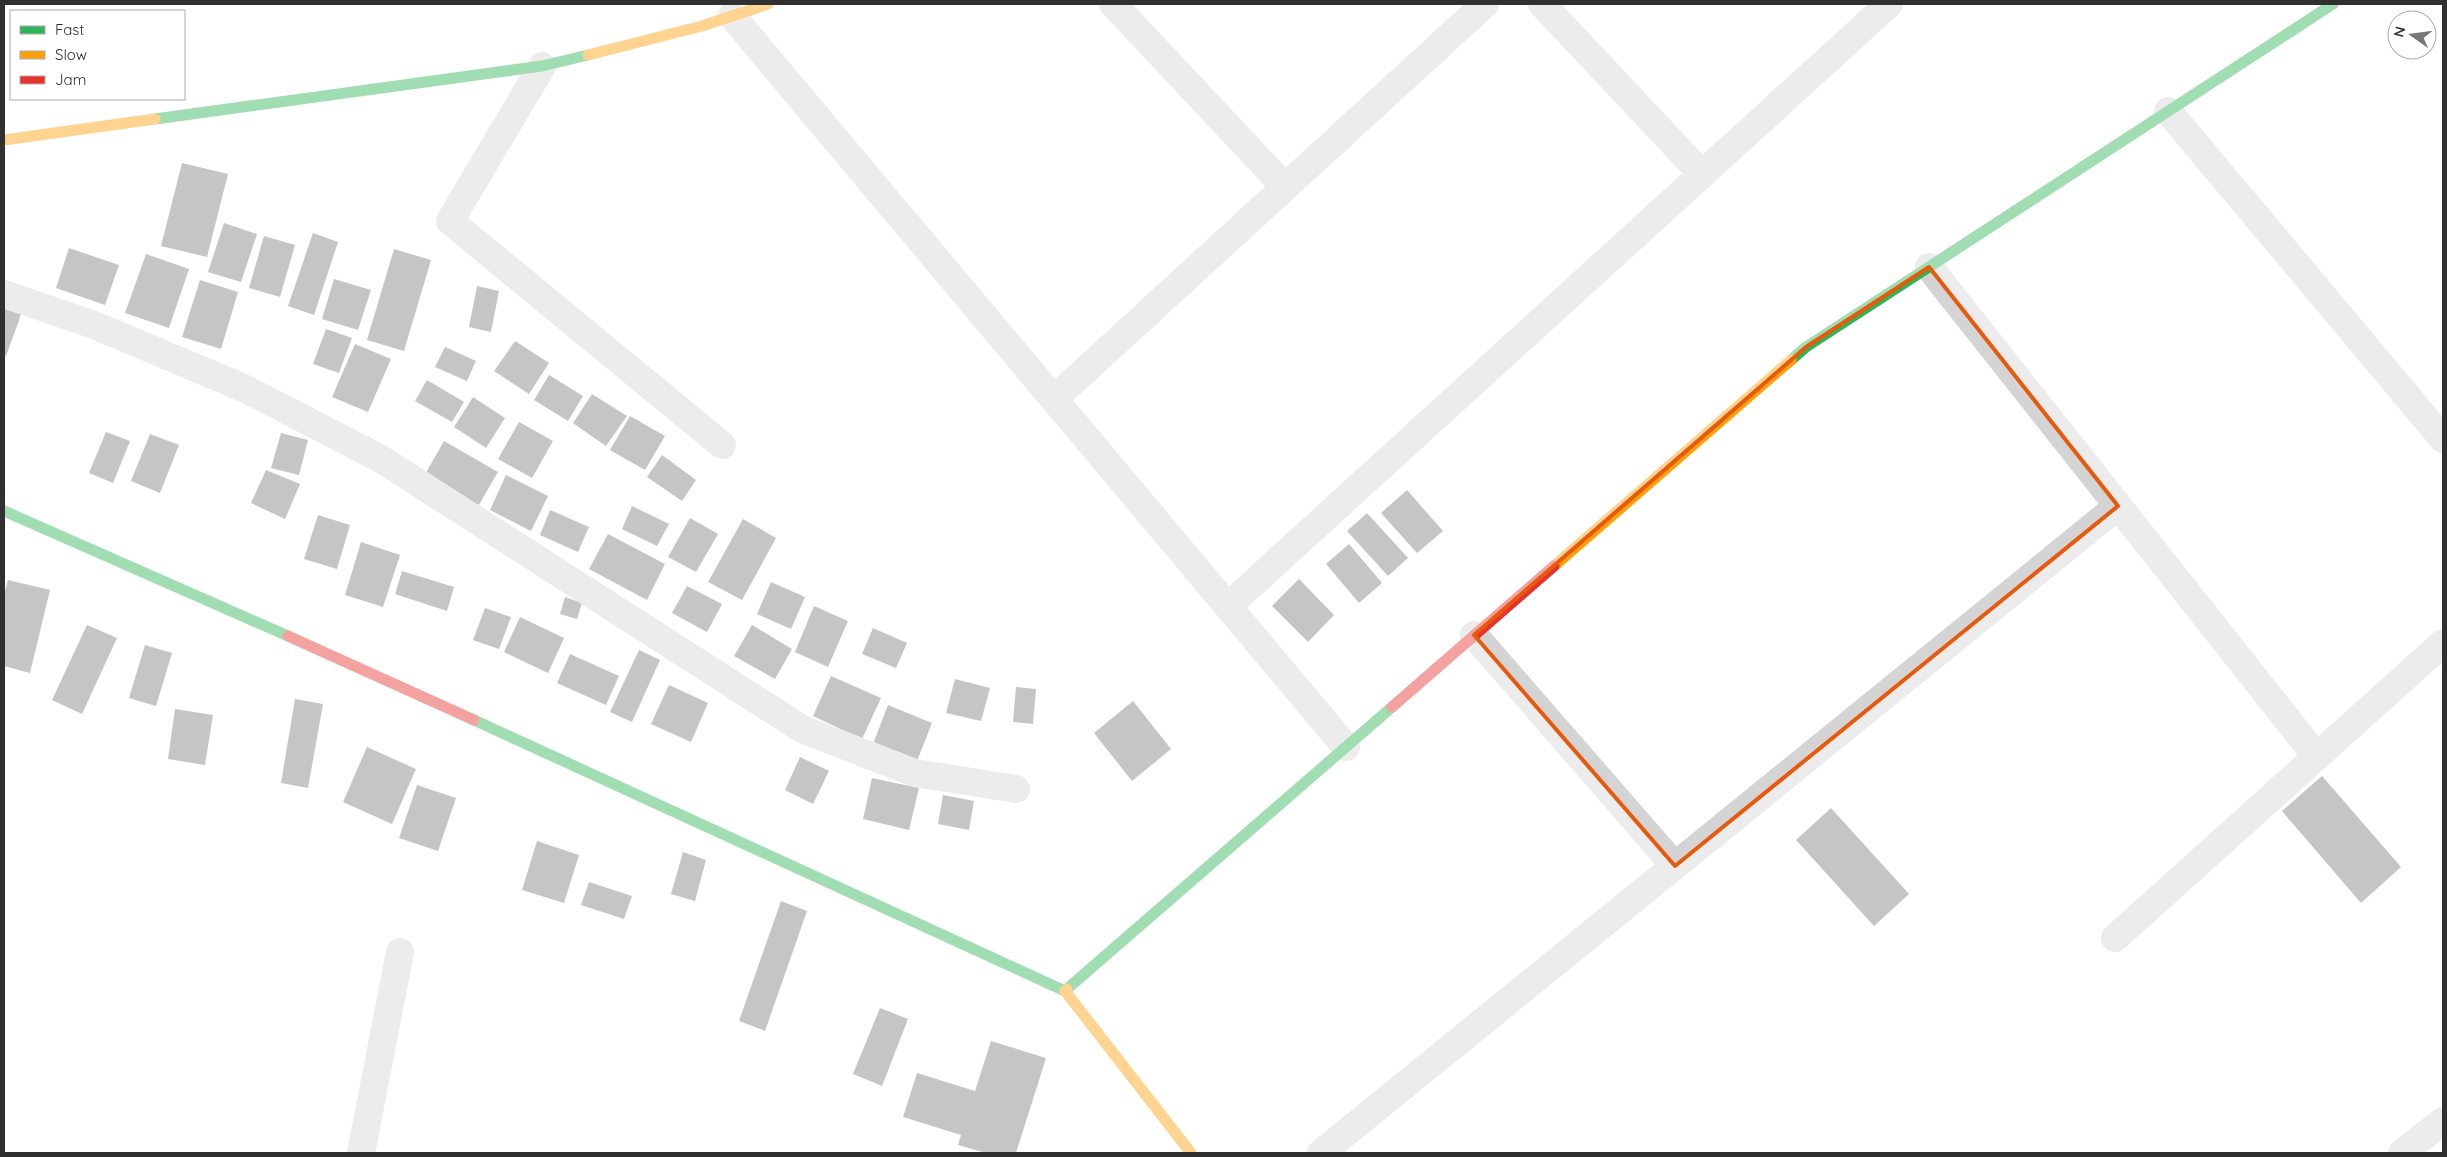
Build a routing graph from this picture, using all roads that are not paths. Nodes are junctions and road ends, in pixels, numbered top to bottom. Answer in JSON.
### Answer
{"nodes":[{"id":1,"x":768,"y":4,"type":"edge"},
{"id":2,"x":1113,"y":4,"type":"edge"},
{"id":3,"x":1485,"y":4,"type":"edge"},
{"id":4,"x":1542,"y":4,"type":"edge"},
{"id":5,"x":1889,"y":4,"type":"edge"},
{"id":6,"x":2333,"y":4,"type":"edge"},
{"id":7,"x":732,"y":16,"type":"junction"},
{"id":8,"x":542,"y":66,"type":"junction"},
{"id":9,"x":2168,"y":112,"type":"junction"},
{"id":10,"x":4,"y":140,"type":"edge"},
{"id":11,"x":1702,"y":174,"type":"junction"},
{"id":12,"x":1285,"y":187,"type":"junction"},
{"id":13,"x":1928,"y":267,"type":"junction"},
{"id":14,"x":4,"y":294,"type":"edge"},
{"id":15,"x":1054,"y":399,"type":"junction"},
{"id":16,"x":2443,"y":440,"type":"edge"},
{"id":17,"x":722,"y":445,"type":"dead end"},
{"id":18,"x":2118,"y":506,"type":"junction"},
{"id":19,"x":4,"y":512,"type":"edge"},
{"id":20,"x":1228,"y":606,"type":"junction"},
{"id":21,"x":1474,"y":635,"type":"junction"},
{"id":22,"x":2443,"y":643,"type":"edge"},
{"id":23,"x":1346,"y":747,"type":"junction"},
{"id":24,"x":2317,"y":757,"type":"junction"},
{"id":25,"x":1016,"y":789,"type":"dead end"},
{"id":26,"x":1675,"y":866,"type":"junction"},
{"id":27,"x":2115,"y":938,"type":"dead end"},
{"id":28,"x":400,"y":952,"type":"dead end"},
{"id":29,"x":1064,"y":991,"type":"junction"},
{"id":30,"x":2443,"y":1121,"type":"edge"},
{"id":31,"x":361,"y":1153,"type":"edge"},
{"id":32,"x":1191,"y":1153,"type":"edge"},
{"id":33,"x":1321,"y":1153,"type":"edge"},
{"id":34,"x":2402,"y":1153,"type":"edge"}],
"edges":[{"from":1,"to":7,"type":"street"},
{"from":2,"to":12,"type":"street"},
{"from":3,"to":12,"type":"street"},
{"from":4,"to":11,"type":"street"},
{"from":5,"to":11,"type":"street"},
{"from":6,"to":9,"type":"street"},
{"from":7,"to":8,"type":"street"},
{"from":7,"to":15,"type":"street"},
{"from":8,"to":10,"type":"street"},
{"from":8,"to":17,"type":"street"},
{"from":9,"to":13,"type":"street"},
{"from":9,"to":16,"type":"street"},
{"from":11,"to":20,"type":"street"},
{"from":12,"to":15,"type":"street"},
{"from":13,"to":18,"type":"street"},
{"from":13,"to":21,"type":"street"},
{"from":14,"to":25,"type":"street"},
{"from":15,"to":20,"type":"street"},
{"from":18,"to":24,"type":"street"},
{"from":18,"to":26,"type":"street"},
{"from":19,"to":29,"type":"street"},
{"from":20,"to":23,"type":"street"},
{"from":21,"to":23,"type":"street"},
{"from":21,"to":26,"type":"street"},
{"from":22,"to":24,"type":"street"},
{"from":23,"to":29,"type":"street"},
{"from":24,"to":27,"type":"street"},
{"from":26,"to":33,"type":"street"},
{"from":28,"to":31,"type":"street"},
{"from":29,"to":32,"type":"street"},
{"from":30,"to":34,"type":"street"}]}
